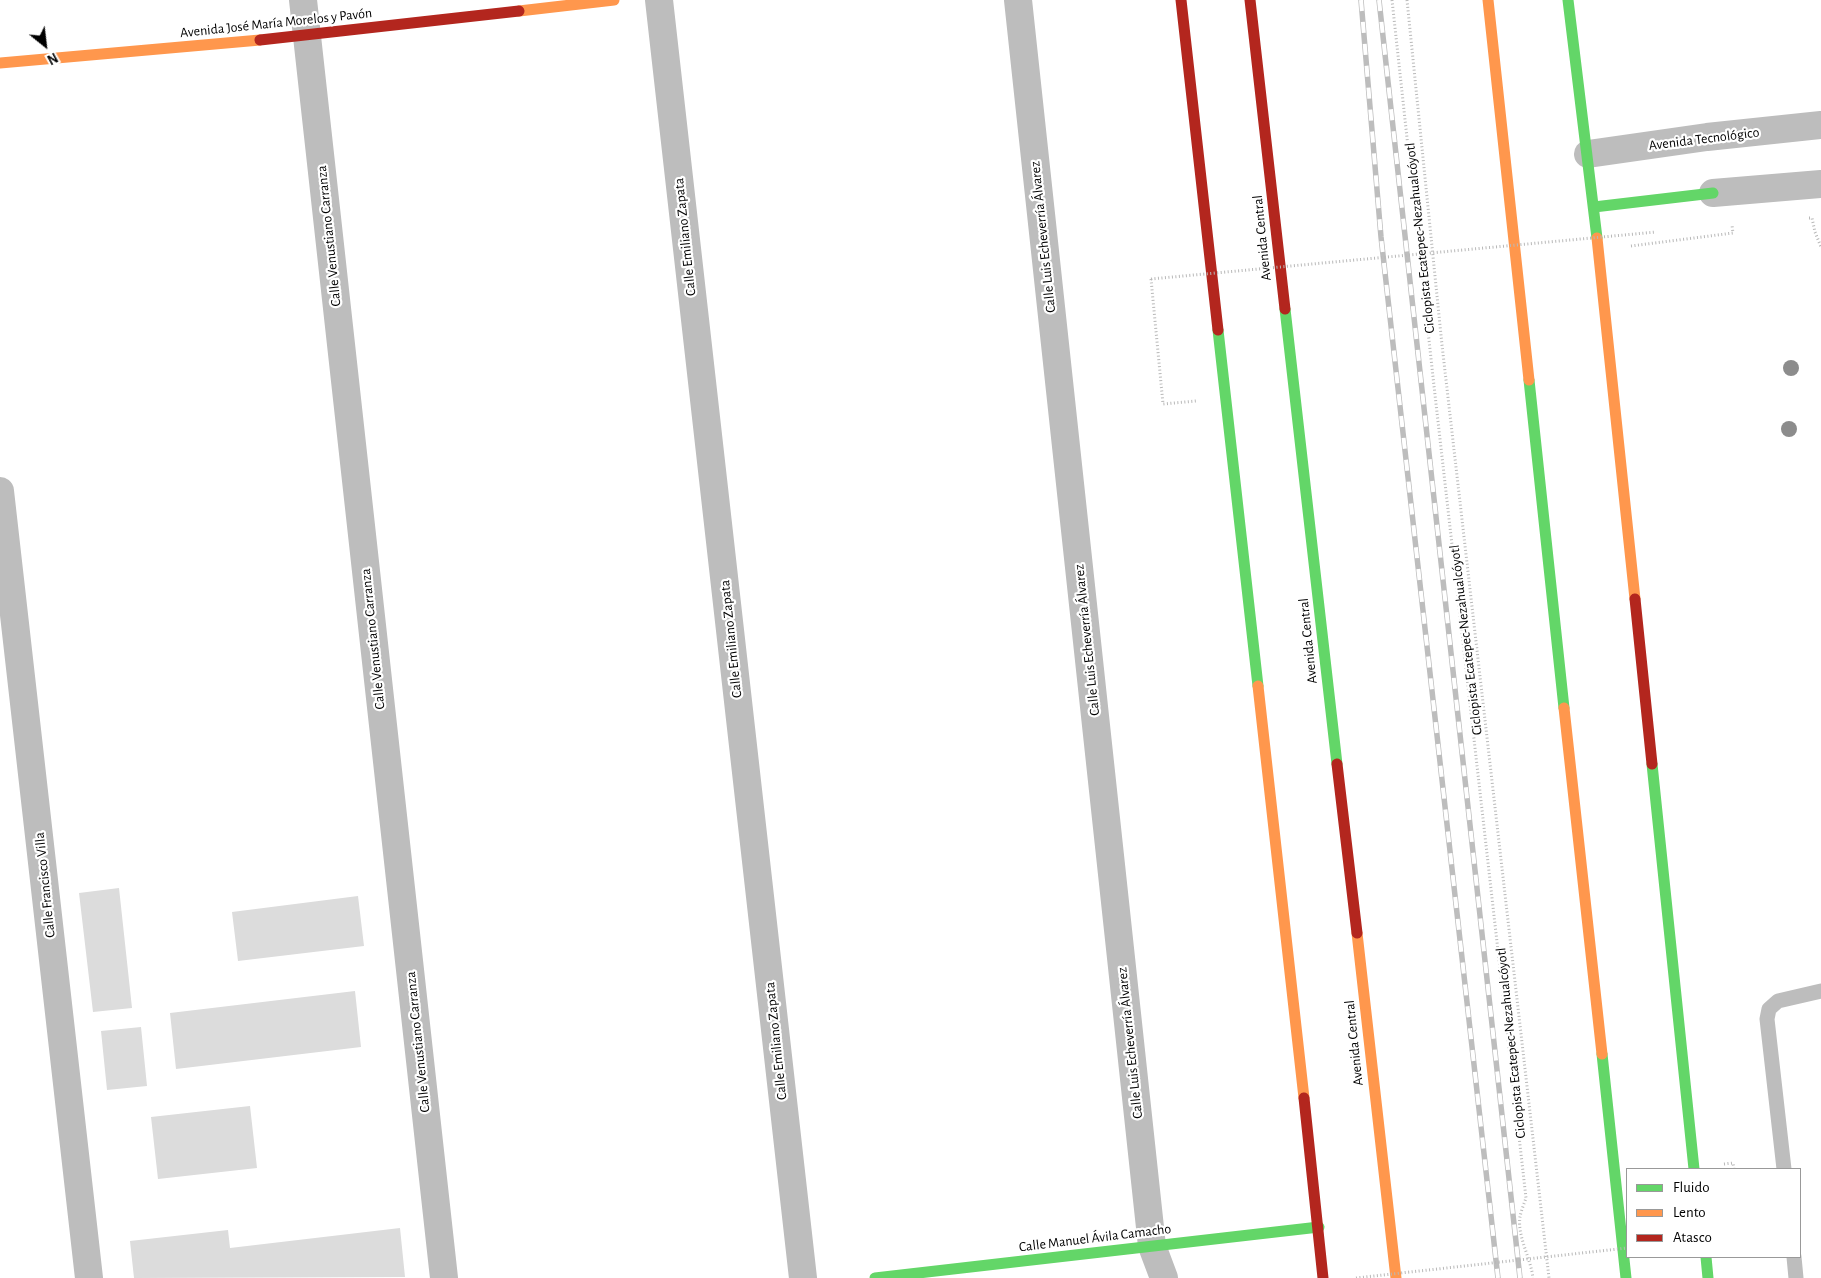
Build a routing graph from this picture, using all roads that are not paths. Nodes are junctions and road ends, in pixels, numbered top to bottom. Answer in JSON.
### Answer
{"nodes":[{"id":1,"x":303,"y":0,"type":"edge"},
{"id":2,"x":614,"y":0,"type":"edge"},
{"id":3,"x":659,"y":0,"type":"edge"},
{"id":4,"x":1018,"y":0,"type":"edge"},
{"id":5,"x":1181,"y":0,"type":"edge"},
{"id":6,"x":1250,"y":0,"type":"edge"},
{"id":7,"x":1488,"y":0,"type":"edge"},
{"id":8,"x":1498,"y":0,"type":"edge"},
{"id":9,"x":1568,"y":0,"type":"edge"},
{"id":10,"x":307,"y":36,"type":"junction"},
{"id":11,"x":0,"y":63,"type":"edge"},
{"id":12,"x":1501,"y":124,"type":"junction"},
{"id":13,"x":1821,"y":125,"type":"edge"},
{"id":14,"x":1588,"y":154,"type":"junction"},
{"id":15,"x":1821,"y":184,"type":"edge"},
{"id":16,"x":1713,"y":194,"type":"joint"},
{"id":17,"x":1594,"y":207,"type":"junction"},
{"id":18,"x":0,"y":491,"type":"edge"},
{"id":19,"x":1821,"y":991,"type":"edge"},
{"id":20,"x":1694,"y":1168,"type":"edge"},
{"id":21,"x":1784,"y":1168,"type":"edge"},
{"id":22,"x":1319,"y":1227,"type":"junction"},
{"id":23,"x":1152,"y":1246,"type":"junction"},
{"id":24,"x":1706,"y":1258,"type":"edge"},
{"id":25,"x":1794,"y":1258,"type":"edge"},
{"id":26,"x":89,"y":1278,"type":"edge"},
{"id":27,"x":444,"y":1278,"type":"edge"},
{"id":28,"x":803,"y":1278,"type":"edge"},
{"id":29,"x":875,"y":1278,"type":"edge"},
{"id":30,"x":1164,"y":1278,"type":"edge"},
{"id":31,"x":1323,"y":1278,"type":"edge"},
{"id":32,"x":1396,"y":1278,"type":"edge"},
{"id":33,"x":1626,"y":1278,"type":"edge"},
{"id":34,"x":1708,"y":1278,"type":"edge"},
{"id":35,"x":1796,"y":1278,"type":"edge"}],
"edges":[{"from":1,"to":10,"type":"street","name":"Calle Venustiano Carranza"},
{"from":2,"to":10,"type":"main road","name":"Avenida José María Morelos y Pavón"},
{"from":3,"to":28,"type":"street","name":"Calle Emiliano Zapata"},
{"from":4,"to":23,"type":"street","name":"Calle Luis Echeverría Álvarez"},
{"from":5,"to":22,"type":"main road"},
{"from":6,"to":32,"type":"main road","name":"Avenida Central"},
{"from":7,"to":12,"type":"main road"},
{"from":8,"to":12,"type":"main road"},
{"from":9,"to":14,"type":"main road"},
{"from":10,"to":11,"type":"main road","name":"Avenida José María Morelos y Pavón"},
{"from":10,"to":27,"type":"street","name":"Calle Venustiano Carranza"},
{"from":12,"to":33,"type":"main road"},
{"from":13,"to":14,"type":"street","name":"Avenida Tecnológico"},
{"from":14,"to":17,"type":"main road"},
{"from":15,"to":16,"type":"street"},
{"from":16,"to":17,"type":"main road"},
{"from":17,"to":20,"type":"main road"},
{"from":18,"to":26,"type":"street","name":"Calle Francisco Villa"},
{"from":19,"to":21,"type":"lane"},
{"from":22,"to":23,"type":"main road","name":"Calle Manuel Ávila Camacho"},
{"from":22,"to":31,"type":"main road"},
{"from":23,"to":29,"type":"main road","name":"Calle Manuel Ávila Camacho"},
{"from":23,"to":30,"type":"street","name":"Calle Luis Echeverría Álvarez"},
{"from":24,"to":34,"type":"main road"},
{"from":25,"to":35,"type":"lane"}]}
